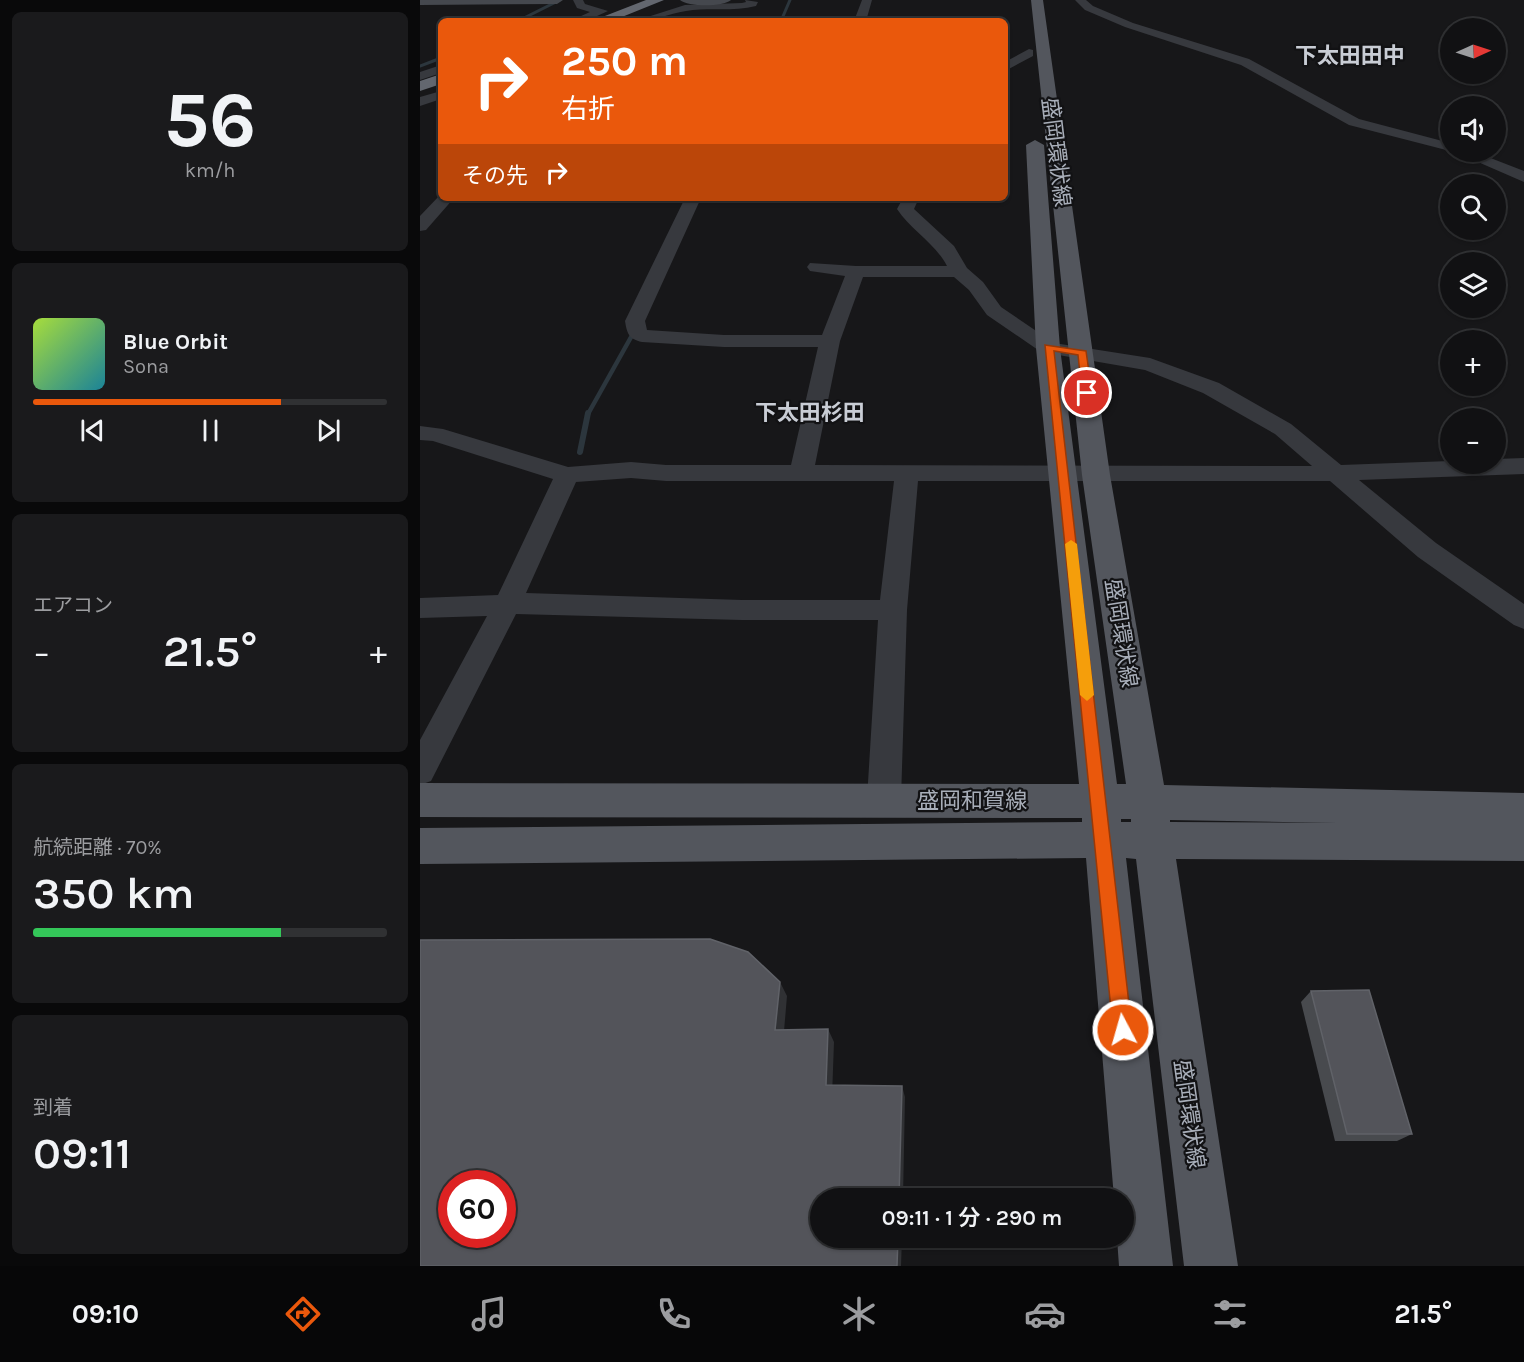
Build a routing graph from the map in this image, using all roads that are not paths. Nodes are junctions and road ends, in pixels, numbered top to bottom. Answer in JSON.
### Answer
{"nodes":[{"id":1,"x":557,"y":0,"type":"edge"},
{"id":2,"x":578,"y":0,"type":"edge"},
{"id":3,"x":658,"y":0,"type":"edge"},
{"id":4,"x":676,"y":0,"type":"edge"},
{"id":5,"x":686,"y":0,"type":"edge"},
{"id":6,"x":724,"y":0,"type":"edge"},
{"id":7,"x":750,"y":0,"type":"edge"},
{"id":8,"x":867,"y":0,"type":"edge"},
{"id":9,"x":1026,"y":0,"type":"edge"},
{"id":10,"x":1037,"y":0,"type":"edge"},
{"id":11,"x":1080,"y":0,"type":"edge"},
{"id":12,"x":420,"y":1,"type":"edge"},
{"id":13,"x":698,"y":7,"type":"junction"},
{"id":14,"x":583,"y":18,"type":"edge"},
{"id":15,"x":607,"y":18,"type":"edge"},
{"id":16,"x":627,"y":18,"type":"edge"},
{"id":17,"x":649,"y":18,"type":"edge"},
{"id":18,"x":690,"y":18,"type":"edge"},
{"id":19,"x":861,"y":18,"type":"edge"},
{"id":20,"x":1029,"y":53,"type":"junction"},
{"id":21,"x":1008,"y":65,"type":"edge"},
{"id":22,"x":438,"y":70,"type":"edge"},
{"id":23,"x":420,"y":76,"type":"edge"},
{"id":24,"x":438,"y":80,"type":"edge"},
{"id":25,"x":420,"y":86,"type":"edge"},
{"id":26,"x":438,"y":87,"type":"edge"},
{"id":27,"x":420,"y":94,"type":"edge"},
{"id":28,"x":438,"y":96,"type":"edge"},
{"id":29,"x":420,"y":102,"type":"edge"},
{"id":30,"x":1440,"y":144,"type":"edge"},
{"id":31,"x":1487,"y":162,"type":"edge"},
{"id":32,"x":1524,"y":177,"type":"edge"},
{"id":33,"x":438,"y":198,"type":"edge"},
{"id":34,"x":692,"y":201,"type":"edge"},
{"id":35,"x":909,"y":201,"type":"edge"},
{"id":36,"x":420,"y":226,"type":"edge"},
{"id":37,"x":816,"y":267,"type":"dead end"},
{"id":38,"x":959,"y":271,"type":"junction"},
{"id":39,"x":856,"y":272,"type":"junction"},
{"id":40,"x":830,"y":341,"type":"junction"},
{"id":41,"x":1048,"y":348,"type":"junction"},
{"id":42,"x":1083,"y":353,"type":"junction"},
{"id":43,"x":420,"y":433,"type":"edge"},
{"id":44,"x":1524,"y":466,"type":"edge"},
{"id":45,"x":802,"y":472,"type":"junction"},
{"id":46,"x":907,"y":472,"type":"junction"},
{"id":47,"x":1333,"y":473,"type":"junction"},
{"id":48,"x":1064,"y":474,"type":"junction"},
{"id":49,"x":567,"y":475,"type":"junction"},
{"id":50,"x":1096,"y":475,"type":"junction"},
{"id":51,"x":507,"y":605,"type":"junction"},
{"id":52,"x":420,"y":608,"type":"edge"},
{"id":53,"x":892,"y":610,"type":"junction"},
{"id":54,"x":1524,"y":618,"type":"edge"},
{"id":55,"x":420,"y":771,"type":"edge"},
{"id":56,"x":884,"y":799,"type":"junction"},
{"id":57,"x":420,"y":800,"type":"edge"},
{"id":58,"x":1524,"y":810,"type":"edge"},
{"id":59,"x":1101,"y":821,"type":"junction"},
{"id":60,"x":1151,"y":822,"type":"junction"},
{"id":61,"x":1524,"y":843,"type":"edge"},
{"id":62,"x":420,"y":846,"type":"edge"},
{"id":63,"x":1146,"y":1266,"type":"edge"},
{"id":64,"x":1211,"y":1266,"type":"edge"}],
"edges":[{"from":1,"to":12,"type":"street"},
{"from":2,"to":14,"type":"street"},
{"from":3,"to":15,"type":"highway"},
{"from":4,"to":16,"type":"highway"},
{"from":5,"to":6,"type":"street"},
{"from":7,"to":13,"type":"street"},
{"from":8,"to":19,"type":"street"},
{"from":9,"to":20,"type":"main road","name":"盛岡環状線"},
{"from":10,"to":42,"type":"main road","name":"盛岡環状線"},
{"from":11,"to":30,"type":"street"},
{"from":13,"to":17,"type":"street"},
{"from":13,"to":18,"type":"street"},
{"from":20,"to":21,"type":"street"},
{"from":20,"to":41,"type":"main road","name":"盛岡環状線"},
{"from":22,"to":23,"type":"street"},
{"from":24,"to":25,"type":"highway"},
{"from":26,"to":27,"type":"highway"},
{"from":28,"to":29,"type":"street"},
{"from":31,"to":32,"type":"street"},
{"from":33,"to":36,"type":"street"},
{"from":34,"to":40,"type":"street"},
{"from":35,"to":38,"type":"street"},
{"from":37,"to":39,"type":"street"},
{"from":38,"to":39,"type":"street"},
{"from":38,"to":41,"type":"street"},
{"from":39,"to":40,"type":"street"},
{"from":40,"to":45,"type":"street"},
{"from":41,"to":42,"type":"street"},
{"from":41,"to":48,"type":"main road","name":"盛岡環状線"},
{"from":42,"to":47,"type":"street"},
{"from":42,"to":50,"type":"main road","name":"盛岡環状線"},
{"from":43,"to":49,"type":"street"},
{"from":44,"to":47,"type":"street"},
{"from":45,"to":46,"type":"street"},
{"from":45,"to":49,"type":"street"},
{"from":46,"to":48,"type":"street"},
{"from":46,"to":53,"type":"street"},
{"from":47,"to":50,"type":"street"},
{"from":47,"to":54,"type":"street"},
{"from":48,"to":50,"type":"street"},
{"from":48,"to":59,"type":"main road","name":"盛岡環状線"},
{"from":49,"to":51,"type":"street"},
{"from":50,"to":60,"type":"main road","name":"盛岡環状線"},
{"from":51,"to":52,"type":"street"},
{"from":51,"to":53,"type":"street"},
{"from":51,"to":55,"type":"street"},
{"from":53,"to":56,"type":"street"},
{"from":56,"to":57,"type":"main road","name":"盛岡和賀線"},
{"from":56,"to":59,"type":"main road","name":"盛岡和賀線"},
{"from":58,"to":60,"type":"main road","name":"盛岡和賀線"},
{"from":59,"to":60,"type":"main road","name":"盛岡和賀線"},
{"from":59,"to":62,"type":"main road","name":"盛岡和賀線"},
{"from":59,"to":63,"type":"main road","name":"盛岡環状線"},
{"from":60,"to":61,"type":"main road","name":"盛岡和賀線"},
{"from":60,"to":64,"type":"main road","name":"盛岡環状線"}]}
